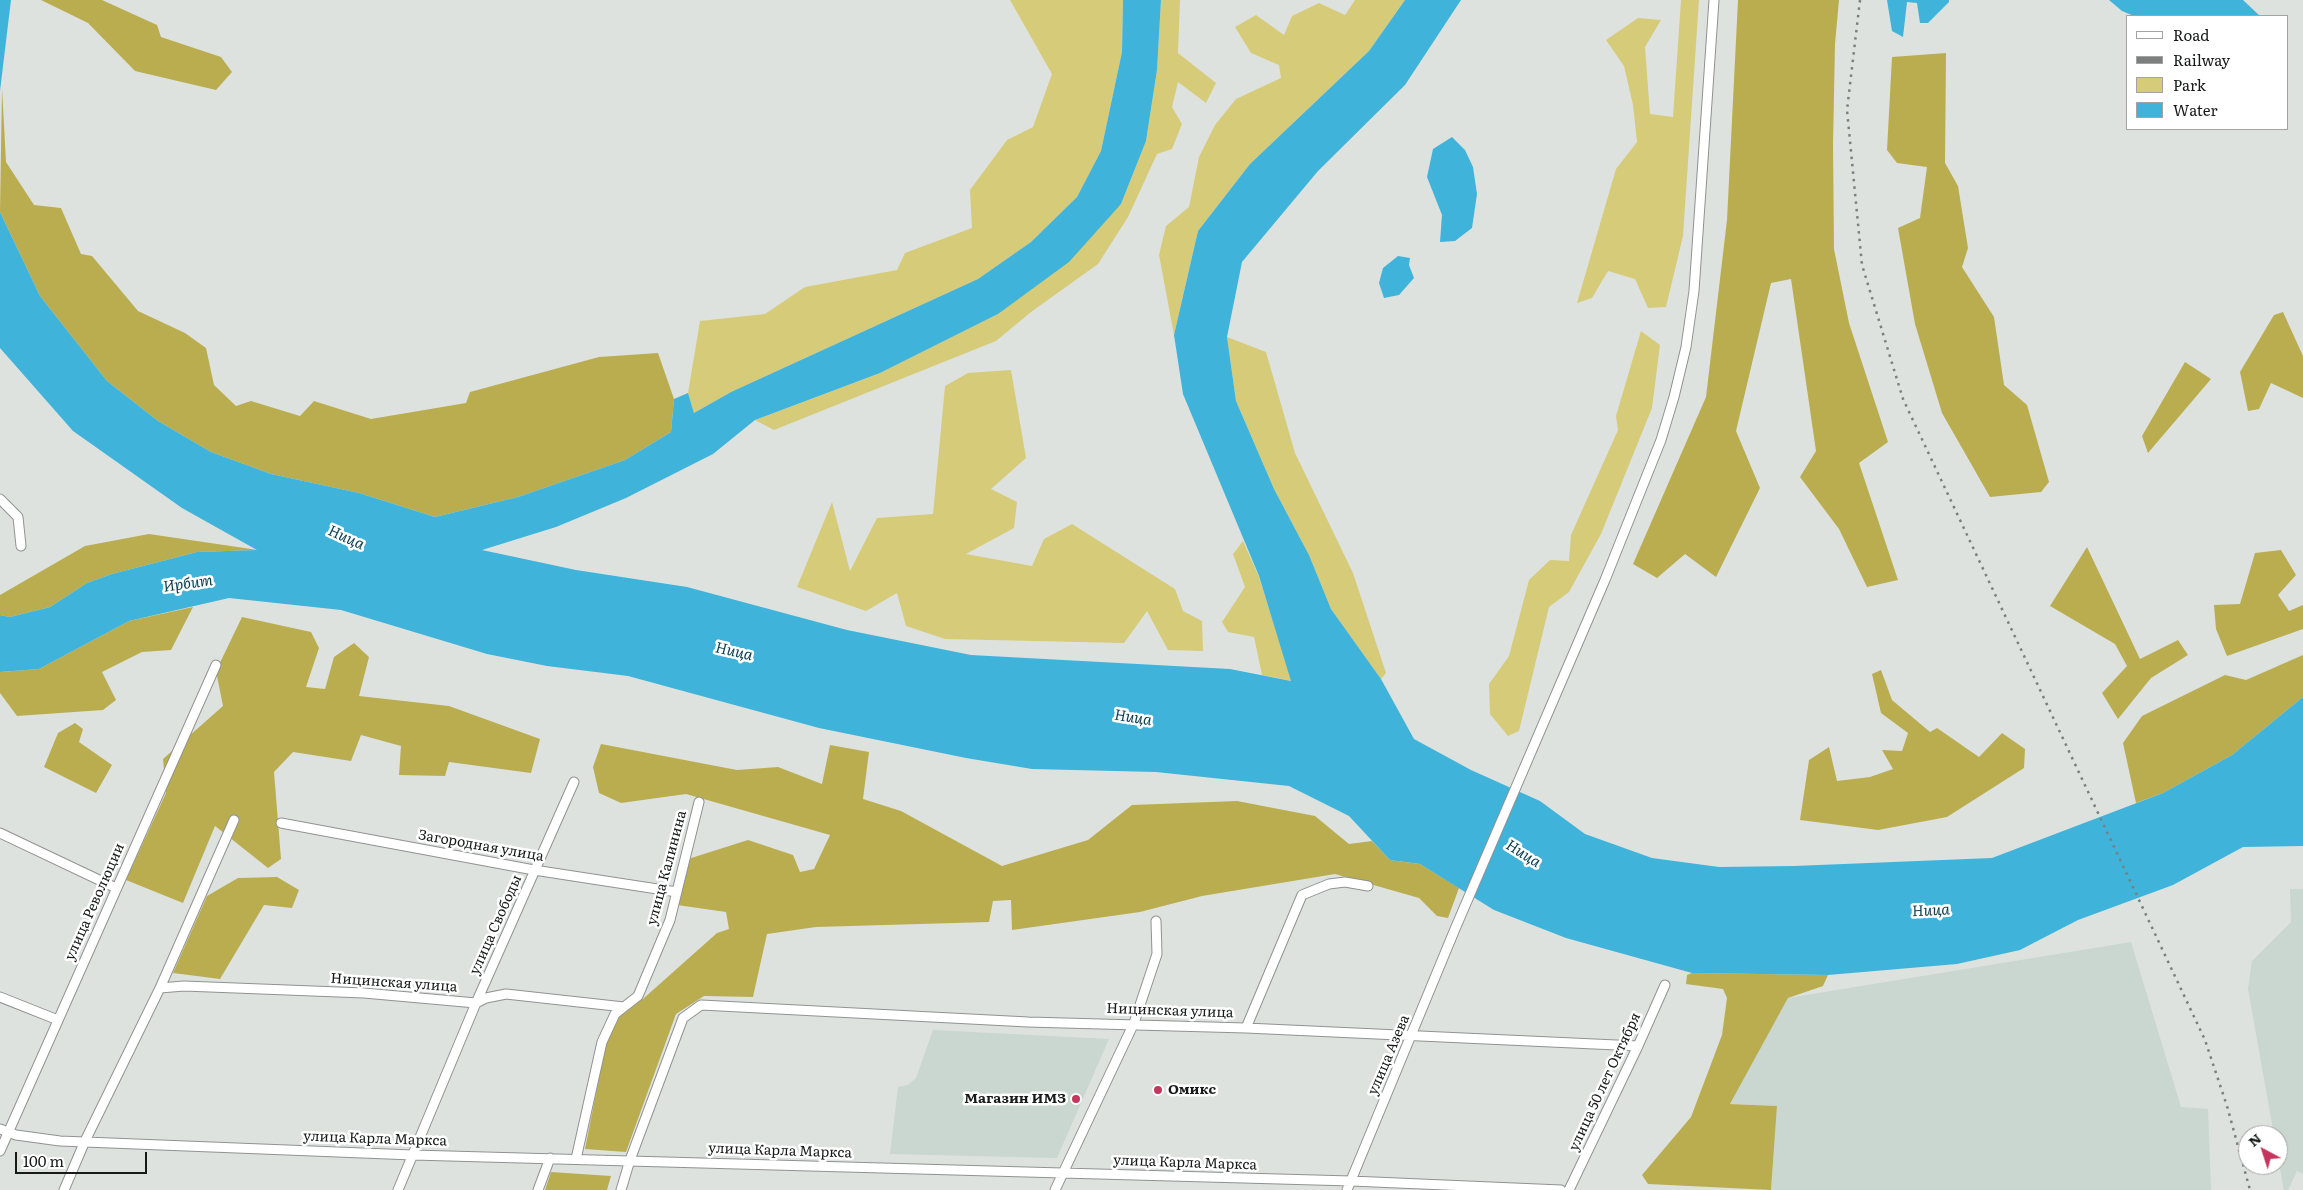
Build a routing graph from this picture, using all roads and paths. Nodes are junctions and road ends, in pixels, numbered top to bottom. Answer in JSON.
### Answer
{"nodes":[{"id":1,"x":1714,"y":0,"type":"edge"},
{"id":2,"x":0,"y":499,"type":"edge"},
{"id":3,"x":21,"y":546,"type":"dead end"},
{"id":4,"x":216,"y":665,"type":"dead end"},
{"id":5,"x":574,"y":782,"type":"dead end"},
{"id":6,"x":699,"y":802,"type":"dead end"},
{"id":7,"x":234,"y":820,"type":"dead end"},
{"id":8,"x":281,"y":822,"type":"dead end"},
{"id":9,"x":0,"y":833,"type":"edge"},
{"id":10,"x":534,"y":870,"type":"junction"},
{"id":11,"x":1368,"y":886,"type":"dead end"},
{"id":12,"x":116,"y":888,"type":"junction"},
{"id":13,"x":677,"y":892,"type":"junction"},
{"id":14,"x":1156,"y":921,"type":"dead end"},
{"id":15,"x":1664,"y":984,"type":"dead end"},
{"id":16,"x":160,"y":988,"type":"junction"},
{"id":17,"x":0,"y":997,"type":"edge"},
{"id":18,"x":476,"y":1003,"type":"junction"},
{"id":19,"x":624,"y":1007,"type":"junction"},
{"id":20,"x":58,"y":1020,"type":"junction"},
{"id":21,"x":1134,"y":1023,"type":"junction"},
{"id":22,"x":1246,"y":1028,"type":"junction"},
{"id":23,"x":1412,"y":1036,"type":"junction"},
{"id":24,"x":1638,"y":1046,"type":"junction"},
{"id":25,"x":4,"y":1130,"type":"edge"},
{"id":26,"x":84,"y":1142,"type":"junction"},
{"id":27,"x":0,"y":1151,"type":"edge"},
{"id":28,"x":413,"y":1154,"type":"junction"},
{"id":29,"x":550,"y":1158,"type":"junction"},
{"id":30,"x":576,"y":1159,"type":"junction"},
{"id":31,"x":630,"y":1160,"type":"junction"},
{"id":32,"x":1062,"y":1173,"type":"junction"},
{"id":33,"x":1349,"y":1186,"type":"edge"},
{"id":34,"x":64,"y":1190,"type":"edge"},
{"id":35,"x":398,"y":1190,"type":"edge"},
{"id":36,"x":538,"y":1190,"type":"edge"},
{"id":37,"x":621,"y":1190,"type":"edge"},
{"id":38,"x":1055,"y":1190,"type":"edge"},
{"id":39,"x":1561,"y":1190,"type":"edge"},
{"id":40,"x":1569,"y":1190,"type":"edge"}],
"edges":[{"from":1,"to":23,"type":"street","name":"улица Азева"},
{"from":2,"to":3,"type":"street"},
{"from":4,"to":12,"type":"street","name":"улица Революции"},
{"from":5,"to":10,"type":"street","name":"улица Свободы"},
{"from":6,"to":13,"type":"street","name":"улица Калинина"},
{"from":7,"to":16,"type":"street"},
{"from":8,"to":10,"type":"street","name":"Загородная улица"},
{"from":9,"to":12,"type":"street"},
{"from":10,"to":13,"type":"street","name":"Загородная улица"},
{"from":10,"to":18,"type":"street","name":"улица Свободы"},
{"from":11,"to":22,"type":"street"},
{"from":12,"to":20,"type":"street","name":"улица Революции"},
{"from":13,"to":19,"type":"street","name":"улица Калинина"},
{"from":14,"to":21,"type":"street"},
{"from":15,"to":24,"type":"street","name":"улица 50 лет Октября"},
{"from":16,"to":18,"type":"street","name":"Ницинская улица"},
{"from":16,"to":26,"type":"street"},
{"from":17,"to":20,"type":"street"},
{"from":18,"to":19,"type":"street","name":"Ницинская улица"},
{"from":18,"to":28,"type":"street","name":"улица Свободы"},
{"from":19,"to":30,"type":"street","name":"улица Калинина"},
{"from":20,"to":25,"type":"street","name":"улица Революции"},
{"from":21,"to":22,"type":"street","name":"Ницинская улица"},
{"from":21,"to":31,"type":"street","name":"Ницинская улица"},
{"from":21,"to":32,"type":"street"},
{"from":22,"to":23,"type":"street","name":"Ницинская улица"},
{"from":23,"to":24,"type":"street","name":"Ницинская улица"},
{"from":23,"to":33,"type":"street","name":"улица Азева"},
{"from":24,"to":40,"type":"street","name":"улица 50 лет Октября"},
{"from":25,"to":26,"type":"street","name":"улица Карла Маркса"},
{"from":25,"to":27,"type":"street","name":"улица Революции"},
{"from":26,"to":28,"type":"street","name":"улица Карла Маркса"},
{"from":26,"to":34,"type":"street"},
{"from":28,"to":29,"type":"street","name":"улица Карла Маркса"},
{"from":28,"to":35,"type":"street","name":"улица Свободы"},
{"from":29,"to":30,"type":"street","name":"улица Карла Маркса"},
{"from":29,"to":36,"type":"street"},
{"from":30,"to":31,"type":"street","name":"улица Карла Маркса"},
{"from":31,"to":32,"type":"street","name":"улица Карла Маркса"},
{"from":31,"to":37,"type":"street"},
{"from":32,"to":33,"type":"street","name":"улица Карла Маркса"},
{"from":32,"to":38,"type":"street"},
{"from":33,"to":39,"type":"street","name":"улица Карла Маркса"}]}
